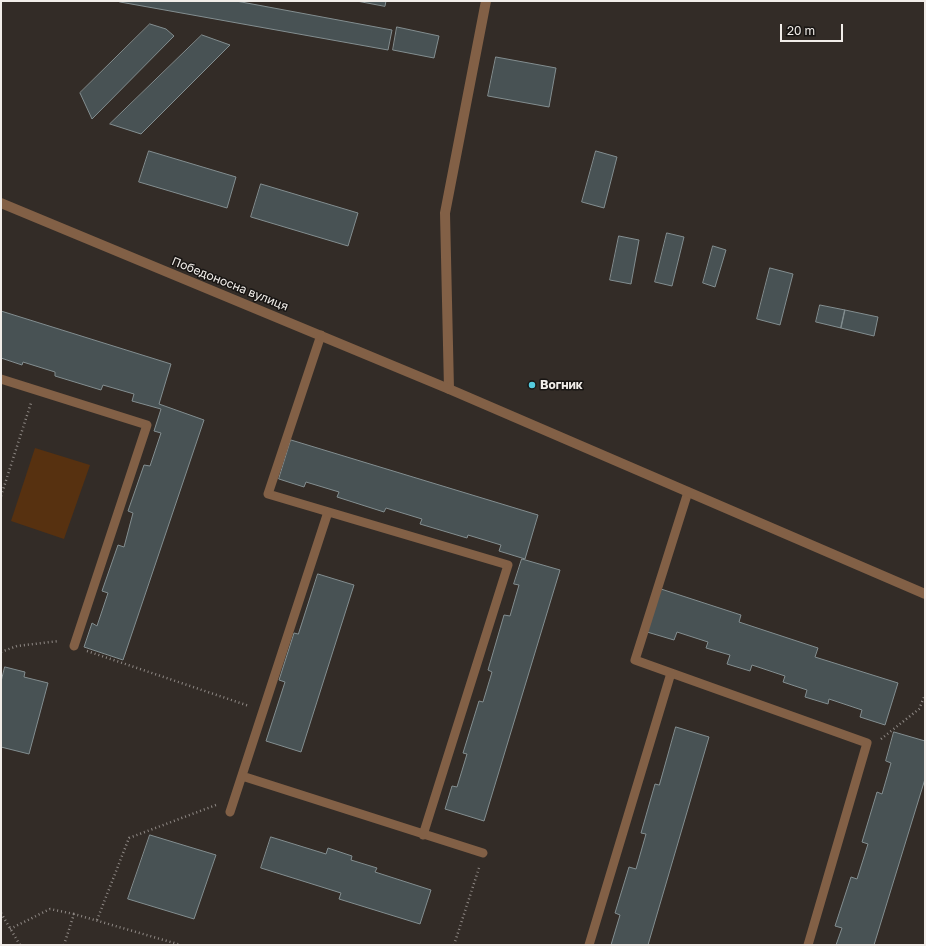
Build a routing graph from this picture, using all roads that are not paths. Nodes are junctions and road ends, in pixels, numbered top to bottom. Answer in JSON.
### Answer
{"nodes":[{"id":1,"x":486,"y":1,"type":"edge"},
{"id":2,"x":1,"y":203,"type":"edge"},
{"id":3,"x":321,"y":335,"type":"junction"},
{"id":4,"x":1,"y":379,"type":"edge"},
{"id":5,"x":449,"y":389,"type":"junction"},
{"id":6,"x":688,"y":492,"type":"junction"},
{"id":7,"x":328,"y":512,"type":"junction"},
{"id":8,"x":925,"y":594,"type":"edge"},
{"id":9,"x":74,"y":646,"type":"road end"},
{"id":10,"x":671,"y":673,"type":"junction"},
{"id":11,"x":242,"y":776,"type":"junction"},
{"id":12,"x":230,"y":812,"type":"dead end"},
{"id":13,"x":423,"y":835,"type":"junction"},
{"id":14,"x":484,"y":854,"type":"road end"},
{"id":15,"x":589,"y":945,"type":"edge"},
{"id":16,"x":808,"y":945,"type":"edge"}],
"edges":[{"from":1,"to":5,"type":"street"},
{"from":2,"to":3,"type":"street","name":"Победоносна вулиця"},
{"from":3,"to":5,"type":"street","name":"Победоносна вулиця"},
{"from":3,"to":7,"type":"lane"},
{"from":4,"to":9,"type":"lane"},
{"from":5,"to":6,"type":"street","name":"Победоносна вулиця"},
{"from":6,"to":8,"type":"street","name":"Победоносна вулиця"},
{"from":6,"to":10,"type":"lane"},
{"from":7,"to":11,"type":"lane"},
{"from":7,"to":13,"type":"lane"},
{"from":10,"to":15,"type":"lane"},
{"from":10,"to":16,"type":"lane"},
{"from":11,"to":12,"type":"lane"},
{"from":11,"to":13,"type":"lane"},
{"from":13,"to":14,"type":"lane"}]}
